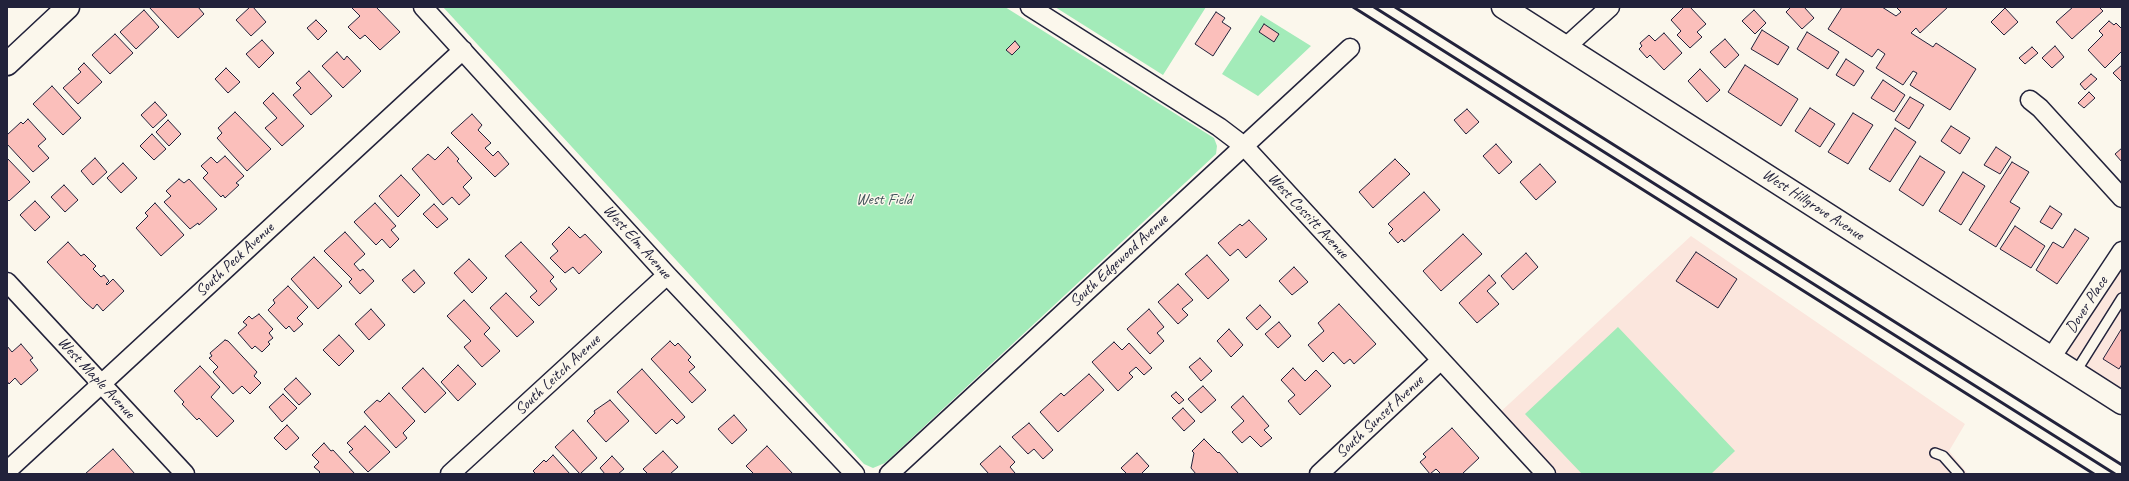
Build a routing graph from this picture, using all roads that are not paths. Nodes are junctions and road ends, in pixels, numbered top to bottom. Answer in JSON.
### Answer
{"nodes":[{"id":1,"x":68,"y":7,"type":"edge"},
{"id":2,"x":423,"y":7,"type":"edge"},
{"id":3,"x":1030,"y":7,"type":"edge"},
{"id":4,"x":1503,"y":7,"type":"edge"},
{"id":5,"x":1610,"y":7,"type":"edge"},
{"id":6,"x":1567,"y":46,"type":"junction"},
{"id":7,"x":1350,"y":48,"type":"dead end"},
{"id":8,"x":464,"y":50,"type":"junction"},
{"id":9,"x":7,"y":64,"type":"edge"},
{"id":10,"x":2030,"y":100,"type":"dead end"},
{"id":11,"x":1244,"y":146,"type":"junction"},
{"id":12,"x":2122,"y":198,"type":"edge"},
{"id":13,"x":2122,"y":251,"type":"edge"},
{"id":14,"x":666,"y":275,"type":"junction"},
{"id":15,"x":7,"y":282,"type":"edge"},
{"id":16,"x":2122,"y":298,"type":"edge"},
{"id":17,"x":2051,"y":358,"type":"junction"},
{"id":18,"x":1441,"y":360,"type":"junction"},
{"id":19,"x":2074,"y":373,"type":"junction"},
{"id":20,"x":101,"y":383,"type":"junction"},
{"id":21,"x":2122,"y":403,"type":"edge"},
{"id":22,"x":1935,"y":453,"type":"dead end"},
{"id":23,"x":7,"y":471,"type":"edge"},
{"id":24,"x":185,"y":474,"type":"edge"},
{"id":25,"x":450,"y":474,"type":"edge"},
{"id":26,"x":855,"y":474,"type":"edge"},
{"id":27,"x":889,"y":474,"type":"edge"},
{"id":28,"x":1319,"y":474,"type":"edge"},
{"id":29,"x":1546,"y":474,"type":"edge"},
{"id":30,"x":1959,"y":474,"type":"edge"}],
"edges":[{"from":1,"to":9,"type":"street"},
{"from":2,"to":8,"type":"street","name":"West Elm Avenue"},
{"from":3,"to":11,"type":"street","name":"West Cossitt Avenue"},
{"from":4,"to":6,"type":"street","name":"West Hillgrove Avenue"},
{"from":5,"to":6,"type":"street"},
{"from":6,"to":17,"type":"street","name":"West Hillgrove Avenue"},
{"from":7,"to":11,"type":"street","name":"South Edgewood Avenue"},
{"from":8,"to":14,"type":"street","name":"West Elm Avenue"},
{"from":8,"to":20,"type":"street","name":"South Peck Avenue"},
{"from":10,"to":12,"type":"street"},
{"from":11,"to":18,"type":"street","name":"West Cossitt Avenue"},
{"from":11,"to":27,"type":"street","name":"South Edgewood Avenue"},
{"from":13,"to":17,"type":"street","name":"Dover Place"},
{"from":14,"to":25,"type":"street","name":"South Leitch Avenue"},
{"from":14,"to":26,"type":"street","name":"West Elm Avenue"},
{"from":15,"to":20,"type":"street","name":"West Maple Avenue"},
{"from":16,"to":19,"type":"lane"},
{"from":17,"to":19,"type":"street","name":"West Hillgrove Avenue"},
{"from":18,"to":28,"type":"street","name":"South Sunset Avenue"},
{"from":18,"to":29,"type":"street","name":"West Cossitt Avenue"},
{"from":19,"to":21,"type":"street","name":"West Hillgrove Avenue"},
{"from":20,"to":23,"type":"street","name":"South Peck Avenue"},
{"from":20,"to":24,"type":"street","name":"West Maple Avenue"},
{"from":22,"to":30,"type":"lane"}]}
